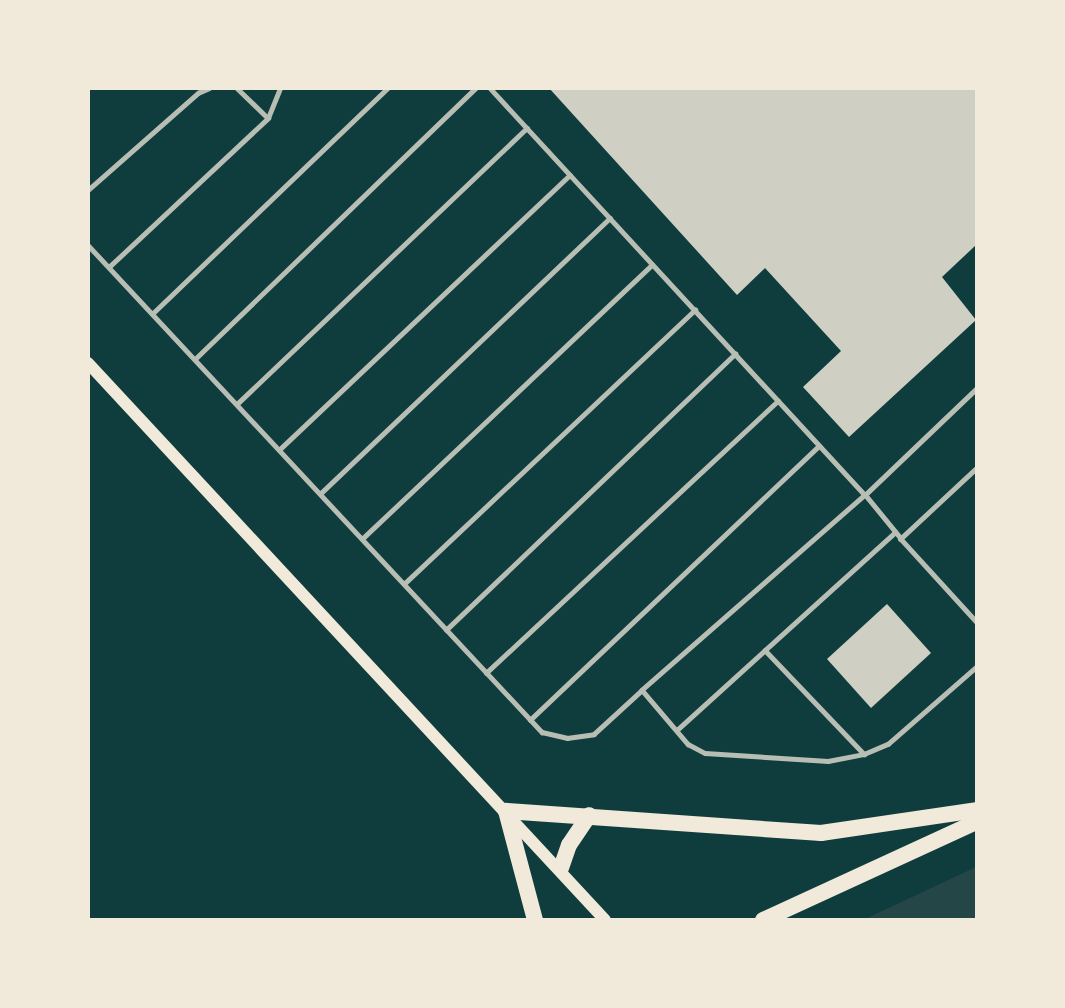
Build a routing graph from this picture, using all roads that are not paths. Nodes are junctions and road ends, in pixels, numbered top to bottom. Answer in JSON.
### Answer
{"nodes":[{"id":1,"x":209,"y":88,"type":"edge"},
{"id":2,"x":237,"y":88,"type":"edge"},
{"id":3,"x":280,"y":88,"type":"edge"},
{"id":4,"x":388,"y":88,"type":"edge"},
{"id":5,"x":476,"y":88,"type":"edge"},
{"id":6,"x":490,"y":88,"type":"edge"},
{"id":7,"x":268,"y":118,"type":"junction"},
{"id":8,"x":527,"y":128,"type":"junction"},
{"id":9,"x":570,"y":175,"type":"junction"},
{"id":10,"x":88,"y":190,"type":"edge"},
{"id":11,"x":610,"y":218,"type":"junction"},
{"id":12,"x":88,"y":245,"type":"edge"},
{"id":13,"x":652,"y":265,"type":"junction"},
{"id":14,"x":109,"y":267,"type":"junction"},
{"id":15,"x":695,"y":310,"type":"junction"},
{"id":16,"x":152,"y":314,"type":"junction"},
{"id":17,"x":735,"y":354,"type":"junction"},
{"id":18,"x":195,"y":359,"type":"junction"},
{"id":19,"x":88,"y":363,"type":"edge"},
{"id":20,"x":976,"y":389,"type":"edge"},
{"id":21,"x":778,"y":401,"type":"junction"},
{"id":22,"x":237,"y":404,"type":"junction"},
{"id":23,"x":819,"y":446,"type":"junction"},
{"id":24,"x":279,"y":450,"type":"junction"},
{"id":25,"x":976,"y":469,"type":"edge"},
{"id":26,"x":320,"y":494,"type":"junction"},
{"id":27,"x":865,"y":495,"type":"junction"},
{"id":28,"x":895,"y":532,"type":"junction"},
{"id":29,"x":362,"y":539,"type":"junction"},
{"id":30,"x":901,"y":539,"type":"junction"},
{"id":31,"x":404,"y":584,"type":"junction"},
{"id":32,"x":976,"y":621,"type":"edge"},
{"id":33,"x":446,"y":630,"type":"junction"},
{"id":34,"x":765,"y":650,"type":"junction"},
{"id":35,"x":976,"y":667,"type":"edge"},
{"id":36,"x":486,"y":672,"type":"junction"},
{"id":37,"x":642,"y":690,"type":"junction"},
{"id":38,"x":530,"y":720,"type":"junction"},
{"id":39,"x":676,"y":730,"type":"junction"},
{"id":40,"x":864,"y":754,"type":"junction"},
{"id":41,"x":976,"y":810,"type":"edge"},
{"id":42,"x":507,"y":811,"type":"junction"},
{"id":43,"x":589,"y":815,"type":"junction"},
{"id":44,"x":976,"y":822,"type":"edge"},
{"id":45,"x":561,"y":868,"type":"junction"},
{"id":46,"x":535,"y":920,"type":"edge"},
{"id":47,"x":605,"y":920,"type":"edge"},
{"id":48,"x":763,"y":920,"type":"edge"}],
"edges":[{"from":1,"to":10,"type":"lane"},
{"from":2,"to":7,"type":"lane"},
{"from":3,"to":7,"type":"lane"},
{"from":4,"to":16,"type":"lane"},
{"from":5,"to":18,"type":"lane"},
{"from":6,"to":8,"type":"lane"},
{"from":7,"to":14,"type":"lane"},
{"from":8,"to":9,"type":"lane"},
{"from":8,"to":22,"type":"lane"},
{"from":9,"to":11,"type":"lane"},
{"from":9,"to":24,"type":"lane"},
{"from":11,"to":13,"type":"lane"},
{"from":11,"to":26,"type":"lane"},
{"from":12,"to":14,"type":"lane"},
{"from":13,"to":15,"type":"lane"},
{"from":13,"to":29,"type":"lane"},
{"from":14,"to":16,"type":"lane"},
{"from":15,"to":17,"type":"lane"},
{"from":15,"to":31,"type":"lane"},
{"from":16,"to":18,"type":"lane"},
{"from":17,"to":21,"type":"lane"},
{"from":17,"to":33,"type":"lane"},
{"from":18,"to":22,"type":"lane"},
{"from":19,"to":42,"type":"main road"},
{"from":20,"to":27,"type":"lane"},
{"from":21,"to":23,"type":"lane"},
{"from":21,"to":36,"type":"lane"},
{"from":22,"to":24,"type":"lane"},
{"from":23,"to":27,"type":"lane"},
{"from":23,"to":38,"type":"lane"},
{"from":24,"to":26,"type":"lane"},
{"from":25,"to":30,"type":"lane"},
{"from":26,"to":29,"type":"lane"},
{"from":27,"to":28,"type":"lane"},
{"from":27,"to":37,"type":"lane"},
{"from":28,"to":30,"type":"lane"},
{"from":28,"to":34,"type":"lane"},
{"from":29,"to":31,"type":"lane"},
{"from":30,"to":32,"type":"lane"},
{"from":31,"to":33,"type":"lane"},
{"from":33,"to":36,"type":"lane"},
{"from":34,"to":39,"type":"lane"},
{"from":34,"to":40,"type":"lane"},
{"from":35,"to":40,"type":"lane"},
{"from":36,"to":38,"type":"lane"},
{"from":37,"to":38,"type":"lane"},
{"from":37,"to":39,"type":"lane"},
{"from":39,"to":40,"type":"lane"},
{"from":41,"to":43,"type":"highway"},
{"from":42,"to":43,"type":"highway"},
{"from":42,"to":45,"type":"main road"},
{"from":42,"to":46,"type":"highway"},
{"from":43,"to":45,"type":"highway"},
{"from":44,"to":48,"type":"highway"},
{"from":45,"to":47,"type":"main road"}]}
